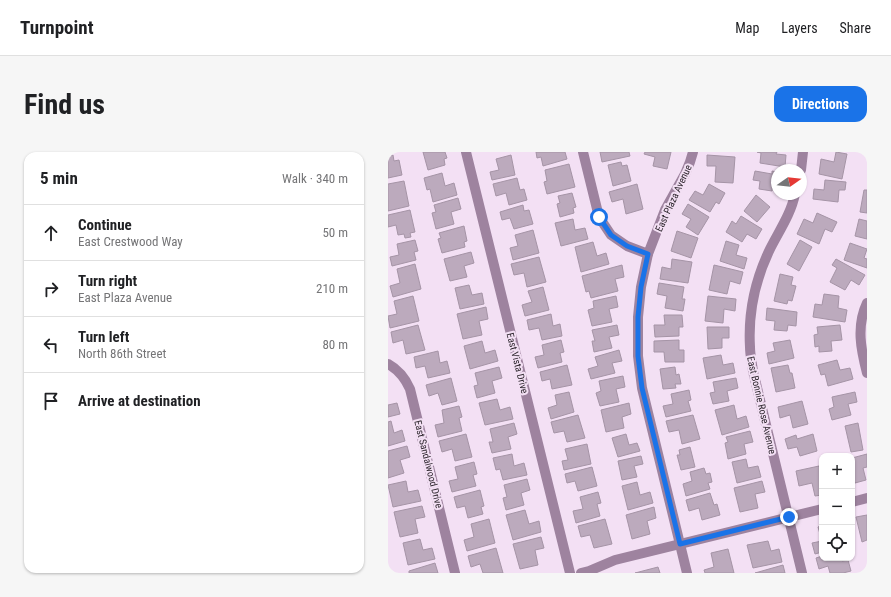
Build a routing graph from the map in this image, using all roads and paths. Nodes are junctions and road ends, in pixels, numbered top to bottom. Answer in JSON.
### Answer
{"nodes":[{"id":1,"x":466,"y":152,"type":"edge"},
{"id":2,"x":583,"y":152,"type":"edge"},
{"id":3,"x":693,"y":152,"type":"edge"},
{"id":4,"x":803,"y":152,"type":"edge"},
{"id":5,"x":801,"y":164,"type":"edge"},
{"id":6,"x":793,"y":200,"type":"edge"},
{"id":7,"x":648,"y":254,"type":"junction"},
{"id":8,"x":867,"y":303,"type":"edge"},
{"id":9,"x":388,"y":364,"type":"edge"},
{"id":10,"x":867,"y":373,"type":"edge"},
{"id":11,"x":867,"y":498,"type":"edge"},
{"id":12,"x":855,"y":501,"type":"edge"},
{"id":13,"x":819,"y":510,"type":"edge"},
{"id":14,"x":789,"y":517,"type":"junction"},
{"id":15,"x":680,"y":544,"type":"junction"},
{"id":16,"x":456,"y":573,"type":"edge"},
{"id":17,"x":570,"y":573,"type":"edge"},
{"id":18,"x":581,"y":573,"type":"edge"},
{"id":19,"x":687,"y":573,"type":"edge"},
{"id":20,"x":802,"y":573,"type":"edge"}],
"edges":[{"from":1,"to":17,"type":"street","name":"East Vista Drive"},
{"from":2,"to":7,"type":"street"},
{"from":3,"to":7,"type":"street","name":"East Plaza Avenue"},
{"from":4,"to":5,"type":"street"},
{"from":6,"to":14,"type":"street","name":"East Bonnie Rose Avenue"},
{"from":7,"to":15,"type":"street","name":"East Plaza Avenue"},
{"from":8,"to":10,"type":"street"},
{"from":9,"to":16,"type":"street","name":"East Sandalwood Drive"},
{"from":11,"to":12,"type":"street"},
{"from":13,"to":14,"type":"street"},
{"from":14,"to":15,"type":"street"},
{"from":14,"to":20,"type":"street","name":"East Bonnie Rose Avenue"},
{"from":15,"to":18,"type":"street"},
{"from":15,"to":19,"type":"street","name":"East Plaza Avenue"}]}
